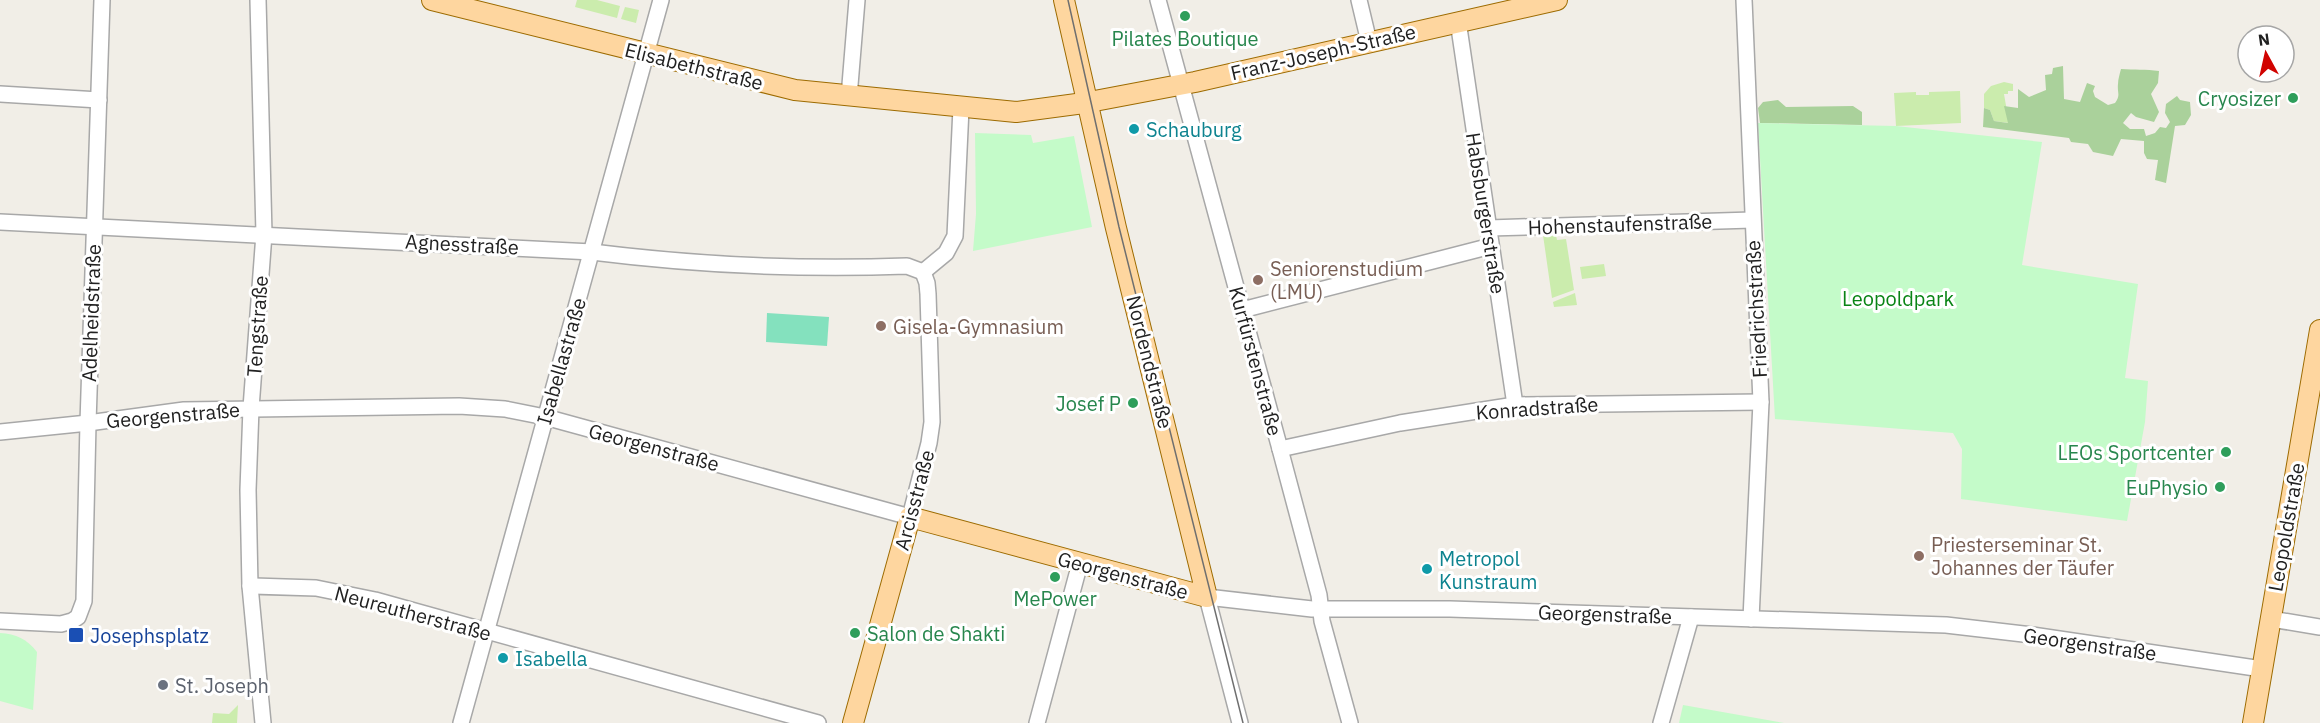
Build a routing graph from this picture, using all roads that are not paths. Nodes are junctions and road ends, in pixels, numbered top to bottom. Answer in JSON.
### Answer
{"nodes":[{"id":1,"x":102,"y":0,"type":"edge"},
{"id":2,"x":258,"y":0,"type":"edge"},
{"id":3,"x":661,"y":0,"type":"edge"},
{"id":4,"x":857,"y":0,"type":"edge"},
{"id":5,"x":1064,"y":0,"type":"edge"},
{"id":6,"x":1158,"y":0,"type":"edge"},
{"id":7,"x":1359,"y":0,"type":"edge"},
{"id":8,"x":1557,"y":0,"type":"edge"},
{"id":9,"x":1744,"y":0,"type":"edge"},
{"id":10,"x":443,"y":1,"type":"edge"},
{"id":11,"x":1458,"y":21,"type":"junction"},
{"id":12,"x":1369,"y":42,"type":"junction"},
{"id":13,"x":646,"y":54,"type":"junction"},
{"id":14,"x":1181,"y":84,"type":"junction"},
{"id":15,"x":0,"y":94,"type":"edge"},
{"id":16,"x":849,"y":97,"type":"junction"},
{"id":17,"x":99,"y":100,"type":"junction"},
{"id":18,"x":1087,"y":102,"type":"junction"},
{"id":19,"x":961,"y":108,"type":"junction"},
{"id":20,"x":1752,"y":220,"type":"junction"},
{"id":21,"x":0,"y":222,"type":"edge"},
{"id":22,"x":94,"y":226,"type":"junction"},
{"id":23,"x":1489,"y":228,"type":"junction"},
{"id":24,"x":264,"y":234,"type":"junction"},
{"id":25,"x":1491,"y":246,"type":"junction"},
{"id":26,"x":592,"y":252,"type":"junction"},
{"id":27,"x":923,"y":272,"type":"junction"},
{"id":28,"x":1242,"y":310,"type":"junction"},
{"id":29,"x":2320,"y":330,"type":"edge"},
{"id":30,"x":2318,"y":354,"type":"edge"},
{"id":31,"x":1761,"y":402,"type":"junction"},
{"id":32,"x":1515,"y":405,"type":"junction"},
{"id":33,"x":251,"y":408,"type":"junction"},
{"id":34,"x":545,"y":417,"type":"junction"},
{"id":35,"x":87,"y":423,"type":"junction"},
{"id":36,"x":0,"y":432,"type":"edge"},
{"id":37,"x":1280,"y":449,"type":"junction"},
{"id":38,"x":910,"y":517,"type":"junction"},
{"id":39,"x":1080,"y":563,"type":"junction"},
{"id":40,"x":250,"y":586,"type":"junction"},
{"id":41,"x":1207,"y":597,"type":"junction"},
{"id":42,"x":1321,"y":609,"type":"junction"},
{"id":43,"x":1691,"y":617,"type":"junction"},
{"id":44,"x":1751,"y":619,"type":"junction"},
{"id":45,"x":2271,"y":620,"type":"junction"},
{"id":46,"x":0,"y":621,"type":"edge"},
{"id":47,"x":2320,"y":627,"type":"edge"},
{"id":48,"x":486,"y":633,"type":"junction"},
{"id":49,"x":2262,"y":669,"type":"junction"},
{"id":50,"x":263,"y":723,"type":"edge"},
{"id":51,"x":462,"y":723,"type":"edge"},
{"id":52,"x":818,"y":723,"type":"edge"},
{"id":53,"x":853,"y":723,"type":"edge"},
{"id":54,"x":1037,"y":723,"type":"edge"},
{"id":55,"x":1240,"y":723,"type":"edge"},
{"id":56,"x":1350,"y":723,"type":"edge"},
{"id":57,"x":1661,"y":723,"type":"edge"},
{"id":58,"x":2253,"y":723,"type":"edge"}],
"edges":[{"from":1,"to":17,"type":"street","name":"Adelheidstraße"},
{"from":2,"to":24,"type":"street","name":"Tengstraße"},
{"from":3,"to":13,"type":"street","name":"Isabellastraße"},
{"from":4,"to":16,"type":"street"},
{"from":5,"to":18,"type":"main road","name":"Nordendstraße"},
{"from":6,"to":14,"type":"street","name":"Kurfürstenstraße"},
{"from":7,"to":12,"type":"street"},
{"from":8,"to":11,"type":"main road","name":"Franz-Joseph-Straße"},
{"from":9,"to":20,"type":"street","name":"Friedrichstraße"},
{"from":10,"to":13,"type":"main road","name":"Elisabethstraße"},
{"from":11,"to":12,"type":"main road","name":"Franz-Joseph-Straße"},
{"from":11,"to":23,"type":"street","name":"Habsburgerstraße"},
{"from":12,"to":14,"type":"main road","name":"Franz-Joseph-Straße"},
{"from":13,"to":16,"type":"main road","name":"Elisabethstraße"},
{"from":13,"to":26,"type":"street","name":"Isabellastraße"},
{"from":14,"to":18,"type":"main road","name":"Franz-Joseph-Straße"},
{"from":14,"to":28,"type":"street","name":"Kurfürstenstraße"},
{"from":15,"to":17,"type":"street"},
{"from":16,"to":19,"type":"main road","name":"Elisabethstraße"},
{"from":17,"to":22,"type":"street","name":"Adelheidstraße"},
{"from":18,"to":19,"type":"main road","name":"Franz-Joseph-Straße"},
{"from":18,"to":41,"type":"main road","name":"Nordendstraße"},
{"from":19,"to":27,"type":"street"},
{"from":20,"to":23,"type":"street","name":"Hohenstaufenstraße"},
{"from":20,"to":31,"type":"street","name":"Friedrichstraße"},
{"from":21,"to":22,"type":"street","name":"Agnesstraße"},
{"from":22,"to":24,"type":"street","name":"Agnesstraße"},
{"from":22,"to":35,"type":"street","name":"Adelheidstraße"},
{"from":23,"to":25,"type":"street","name":"Habsburgerstraße"},
{"from":24,"to":26,"type":"street","name":"Agnesstraße"},
{"from":24,"to":33,"type":"street","name":"Tengstraße"},
{"from":25,"to":28,"type":"street"},
{"from":25,"to":32,"type":"street","name":"Habsburgerstraße"},
{"from":26,"to":27,"type":"street","name":"Agnesstraße"},
{"from":26,"to":34,"type":"street","name":"Isabellastraße"},
{"from":27,"to":38,"type":"street","name":"Arcisstraße"},
{"from":28,"to":37,"type":"street","name":"Kurfürstenstraße"},
{"from":29,"to":30,"type":"main road","name":"Leopoldstraße"},
{"from":30,"to":45,"type":"main road","name":"Leopoldstraße"},
{"from":31,"to":32,"type":"street","name":"Konradstraße"},
{"from":31,"to":44,"type":"street","name":"Friedrichstraße"},
{"from":32,"to":37,"type":"street","name":"Konradstraße"},
{"from":33,"to":34,"type":"street","name":"Georgenstraße"},
{"from":33,"to":35,"type":"street","name":"Georgenstraße"},
{"from":33,"to":40,"type":"street","name":"Tengstraße"},
{"from":34,"to":38,"type":"street","name":"Georgenstraße"},
{"from":34,"to":48,"type":"street","name":"Isabellastraße"},
{"from":35,"to":36,"type":"street","name":"Georgenstraße"},
{"from":35,"to":46,"type":"street","name":"Adelheidstraße"},
{"from":37,"to":42,"type":"street","name":"Kurfürstenstraße"},
{"from":38,"to":39,"type":"main road","name":"Georgenstraße"},
{"from":38,"to":53,"type":"main road","name":"Arcisstraße"},
{"from":39,"to":41,"type":"main road","name":"Georgenstraße"},
{"from":39,"to":54,"type":"street"},
{"from":40,"to":48,"type":"street","name":"Neureutherstraße"},
{"from":40,"to":50,"type":"street","name":"Tengstraße"},
{"from":41,"to":42,"type":"street","name":"Georgenstraße"},
{"from":41,"to":55,"type":"street","name":"Nordendstraße"},
{"from":42,"to":43,"type":"street","name":"Georgenstraße"},
{"from":42,"to":56,"type":"street","name":"Kurfürstenstraße"},
{"from":43,"to":44,"type":"street","name":"Georgenstraße"},
{"from":43,"to":57,"type":"street"},
{"from":44,"to":49,"type":"street","name":"Georgenstraße"},
{"from":45,"to":47,"type":"street"},
{"from":45,"to":49,"type":"main road","name":"Leopoldstraße"},
{"from":48,"to":51,"type":"street","name":"Isabellastraße"},
{"from":48,"to":52,"type":"street","name":"Neureutherstraße"},
{"from":49,"to":58,"type":"main road","name":"Leopoldstraße"}]}
